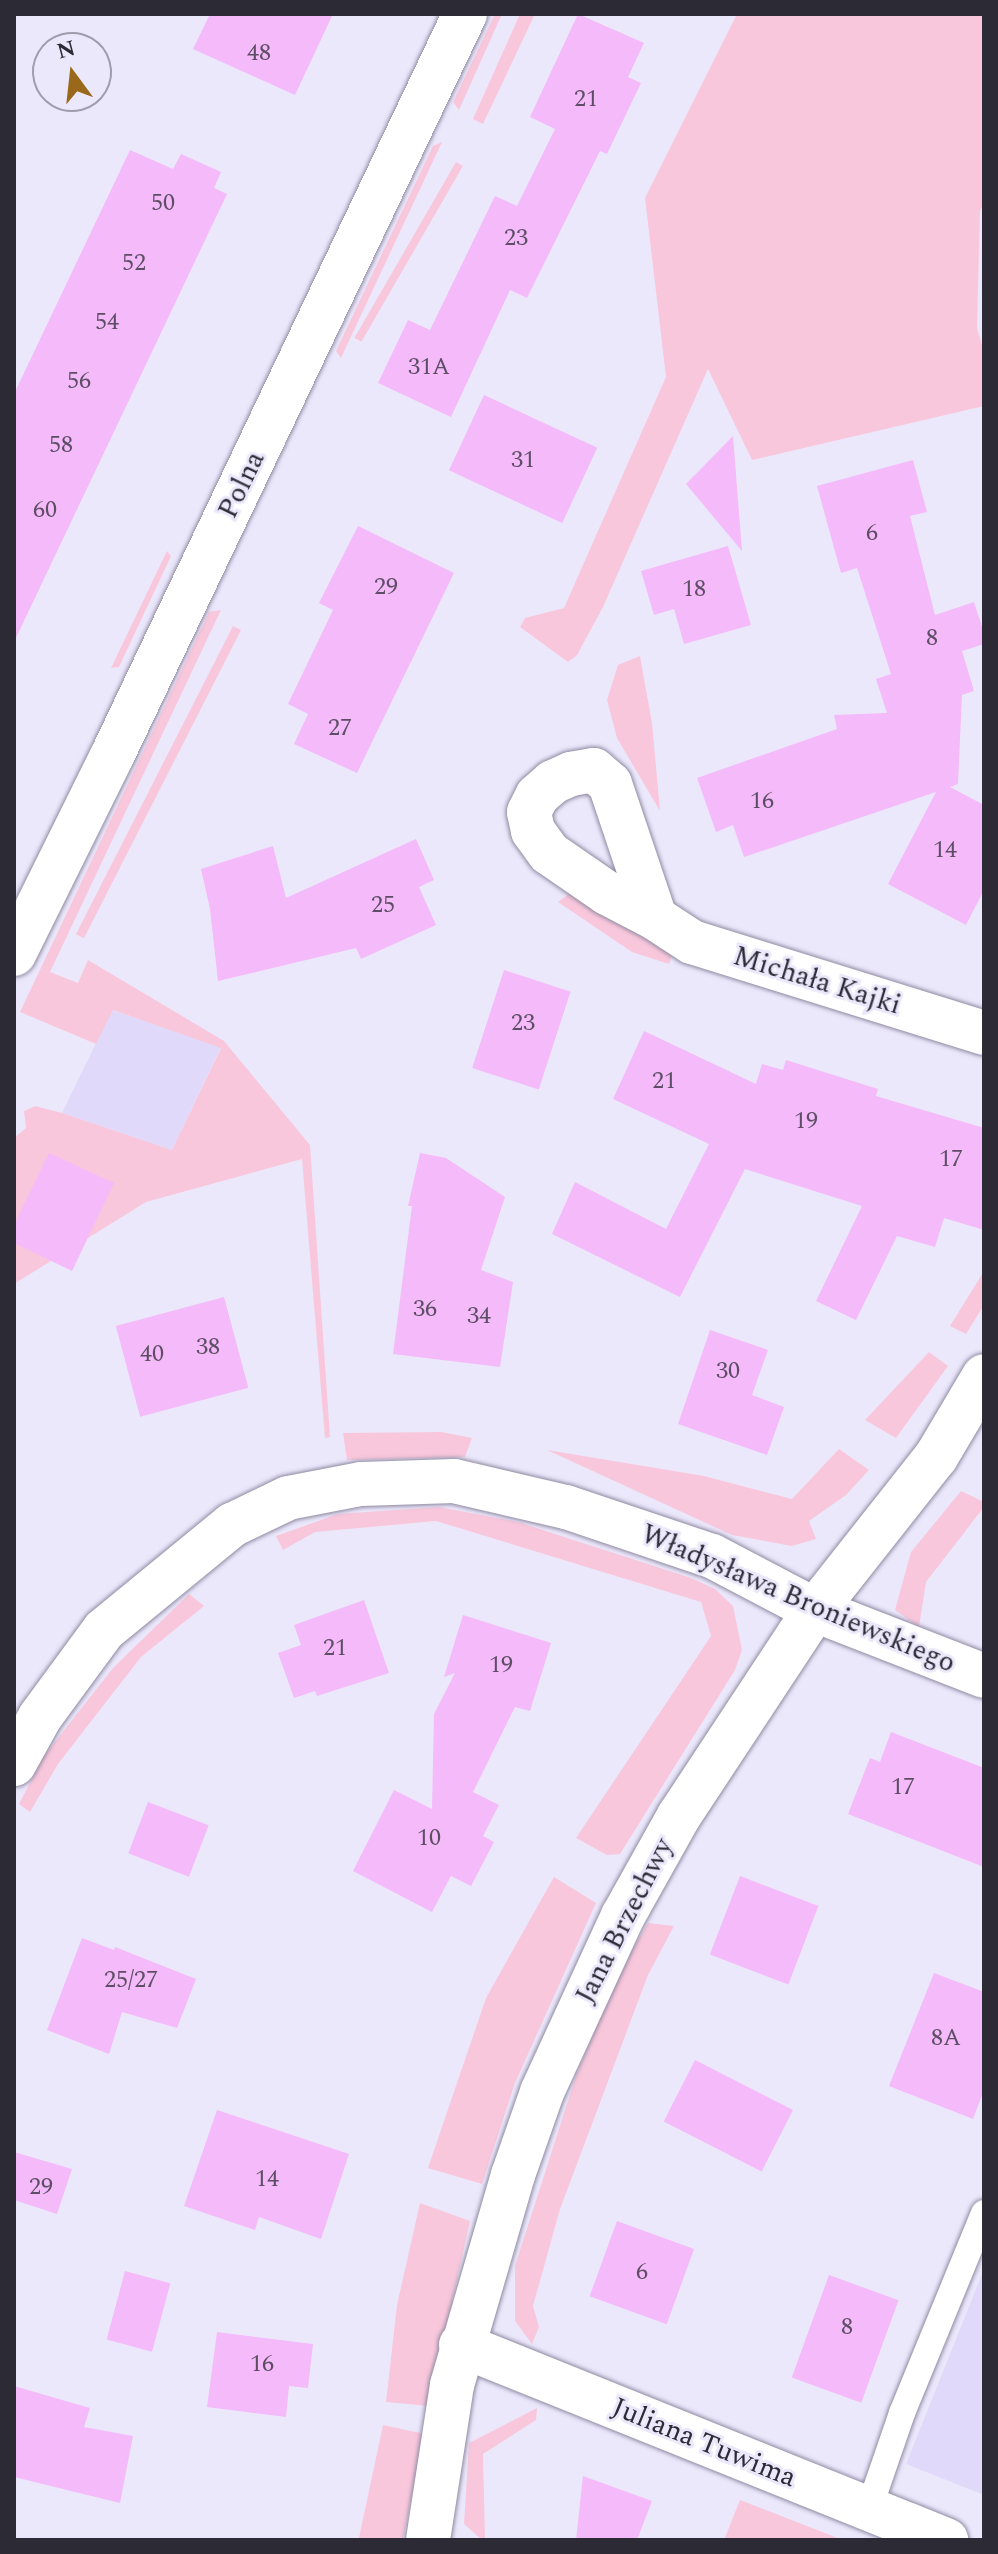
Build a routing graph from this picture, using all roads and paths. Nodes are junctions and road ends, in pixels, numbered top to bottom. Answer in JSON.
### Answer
{"nodes":[{"id":1,"x":465,"y":14,"type":"edge"},
{"id":2,"x":655,"y":918,"type":"dead end"},
{"id":3,"x":14,"y":954,"type":"edge"},
{"id":4,"x":984,"y":1033,"type":"edge"},
{"id":5,"x":984,"y":1376,"type":"edge"},
{"id":6,"x":815,"y":1610,"type":"junction"},
{"id":7,"x":984,"y":1676,"type":"edge"},
{"id":8,"x":14,"y":1764,"type":"edge"},
{"id":9,"x":984,"y":2213,"type":"edge"},
{"id":10,"x":461,"y":2345,"type":"junction"},
{"id":11,"x":869,"y":2509,"type":"junction"},
{"id":12,"x":428,"y":2540,"type":"edge"},
{"id":13,"x":946,"y":2540,"type":"edge"}],
"edges":[{"from":1,"to":3,"type":"street","name":"Polna"},
{"from":2,"to":4,"type":"street","name":"Michała Kajki"},
{"from":5,"to":6,"type":"street","name":"Jana Brzechwy"},
{"from":6,"to":7,"type":"street","name":"Władysława Broniewskiego"},
{"from":6,"to":8,"type":"street","name":"Władysława Broniewskiego"},
{"from":6,"to":10,"type":"street","name":"Jana Brzechwy"},
{"from":9,"to":11,"type":"lane"},
{"from":10,"to":11,"type":"street","name":"Juliana Tuwima"},
{"from":10,"to":12,"type":"street","name":"Jana Brzechwy"},
{"from":11,"to":13,"type":"street","name":"Juliana Tuwima"}]}
